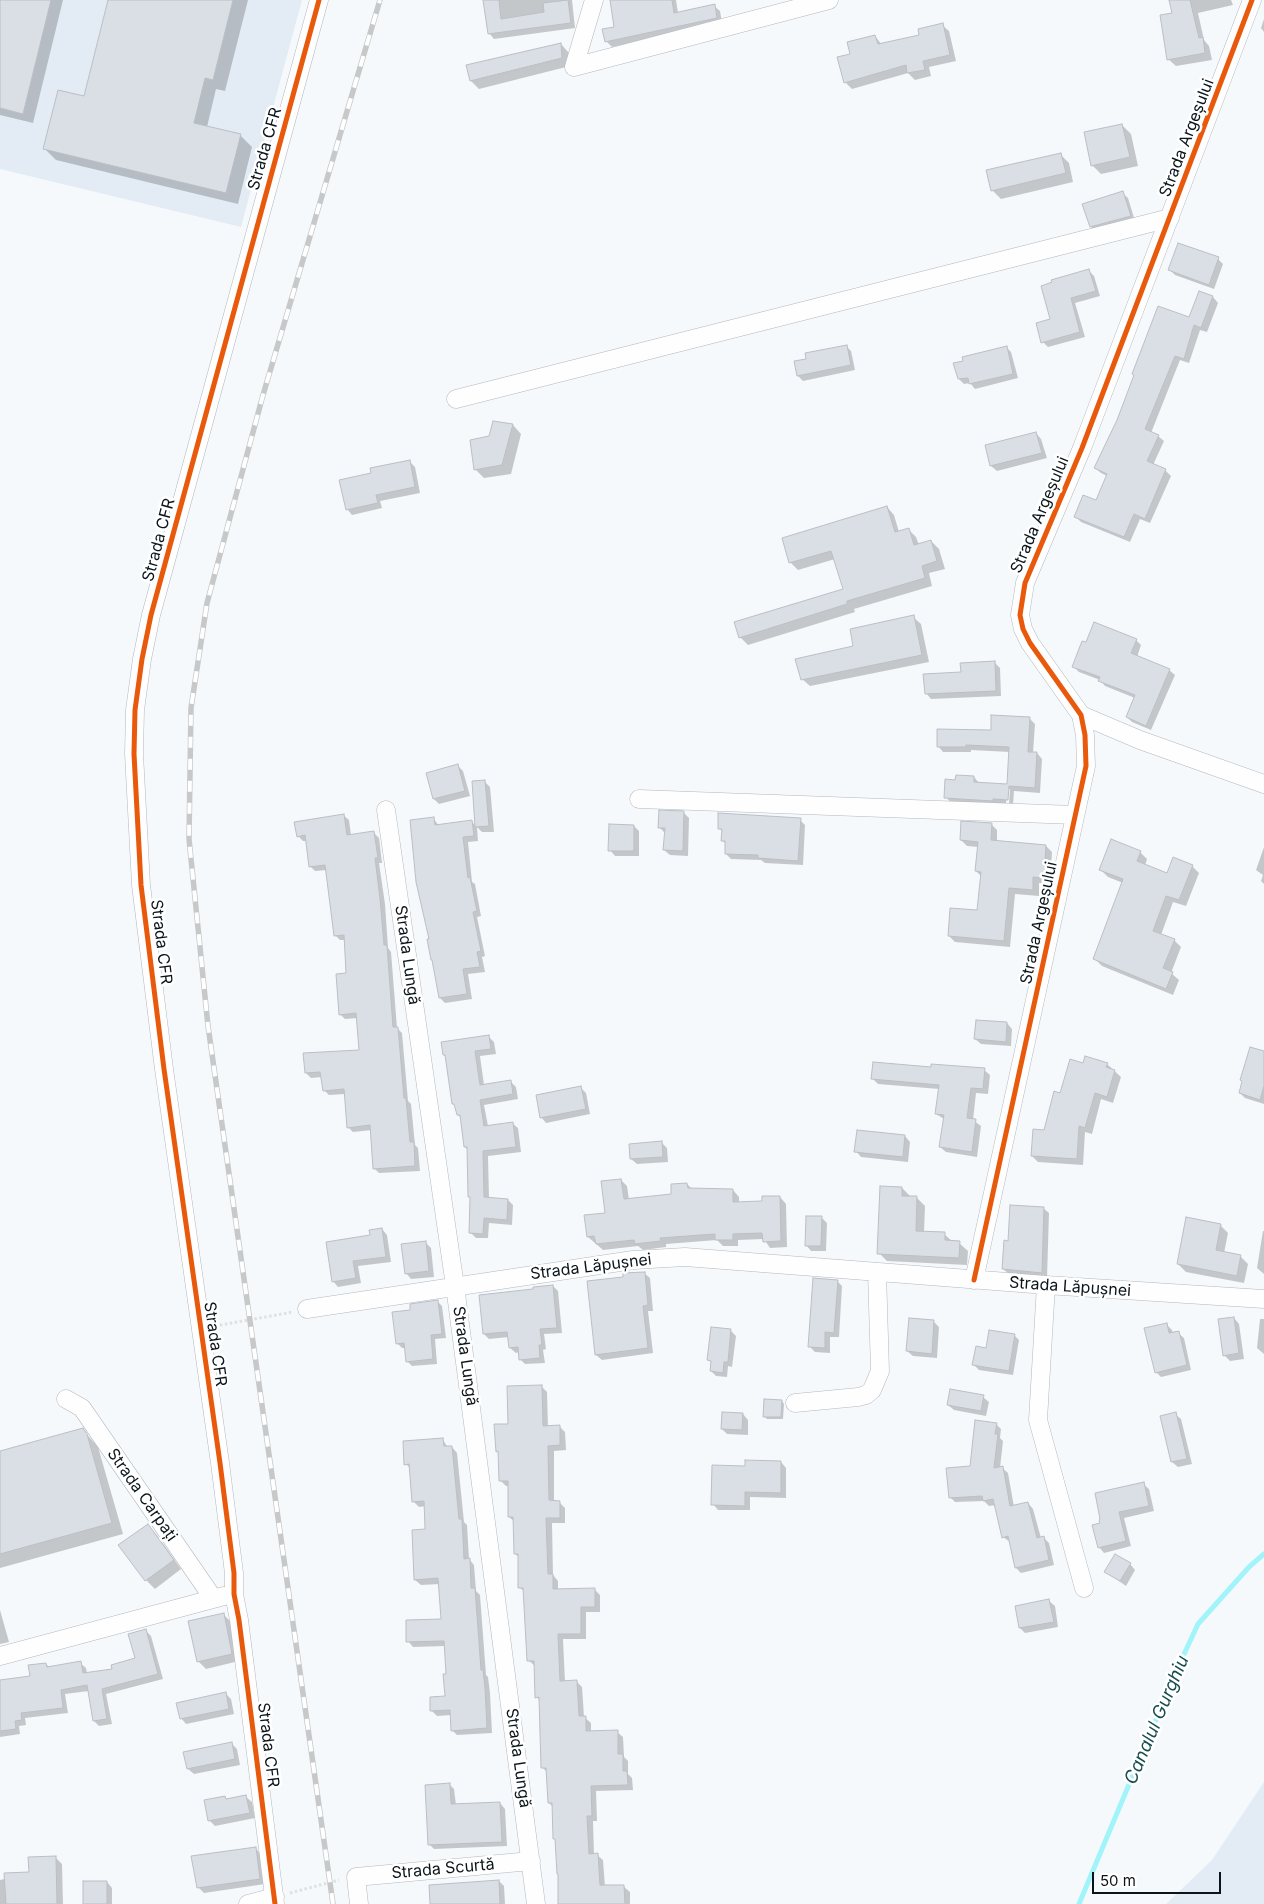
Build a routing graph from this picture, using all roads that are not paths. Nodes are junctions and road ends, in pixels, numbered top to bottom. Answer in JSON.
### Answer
{"nodes":[{"id":1,"x":319,"y":0,"type":"edge"},
{"id":2,"x":594,"y":0,"type":"edge"},
{"id":3,"x":829,"y":0,"type":"edge"},
{"id":4,"x":1252,"y":0,"type":"edge"},
{"id":5,"x":1170,"y":218,"type":"junction"},
{"id":6,"x":456,"y":399,"type":"dead end"},
{"id":7,"x":1081,"y":715,"type":"junction"},
{"id":8,"x":1264,"y":784,"type":"edge"},
{"id":9,"x":640,"y":799,"type":"dead end"},
{"id":10,"x":386,"y":810,"type":"dead end"},
{"id":11,"x":1075,"y":815,"type":"junction"},
{"id":12,"x":877,"y":1272,"type":"junction"},
{"id":13,"x":974,"y":1280,"type":"junction"},
{"id":14,"x":1046,"y":1285,"type":"junction"},
{"id":15,"x":455,"y":1286,"type":"junction"},
{"id":16,"x":1264,"y":1300,"type":"edge"},
{"id":17,"x":307,"y":1309,"type":"road end"},
{"id":18,"x":66,"y":1399,"type":"dead end"},
{"id":19,"x":795,"y":1403,"type":"dead end"},
{"id":20,"x":1084,"y":1588,"type":"dead end"},
{"id":21,"x":234,"y":1594,"type":"junction"},
{"id":22,"x":213,"y":1598,"type":"junction"},
{"id":23,"x":0,"y":1656,"type":"edge"},
{"id":24,"x":531,"y":1861,"type":"junction"},
{"id":25,"x":275,"y":1901,"type":"edge"},
{"id":26,"x":248,"y":1904,"type":"edge"},
{"id":27,"x":359,"y":1904,"type":"edge"},
{"id":28,"x":536,"y":1904,"type":"edge"}],
"edges":[{"from":1,"to":21,"type":"street","name":"Strada CFR"},
{"from":2,"to":3,"type":"street"},
{"from":4,"to":5,"type":"street","name":"Strada Argeșului"},
{"from":5,"to":6,"type":"street"},
{"from":5,"to":7,"type":"street","name":"Strada Argeșului"},
{"from":7,"to":8,"type":"street"},
{"from":7,"to":11,"type":"street","name":"Strada Argeșului"},
{"from":9,"to":11,"type":"street"},
{"from":10,"to":15,"type":"street","name":"Strada Lungă"},
{"from":11,"to":13,"type":"street","name":"Strada Argeșului"},
{"from":12,"to":13,"type":"street","name":"Strada Lăpușnei"},
{"from":12,"to":15,"type":"street","name":"Strada Lăpușnei"},
{"from":12,"to":19,"type":"street"},
{"from":13,"to":14,"type":"street","name":"Strada Lăpușnei"},
{"from":14,"to":16,"type":"street","name":"Strada Lăpușnei"},
{"from":14,"to":20,"type":"street"},
{"from":15,"to":17,"type":"street","name":"Strada Lăpușnei"},
{"from":15,"to":24,"type":"street","name":"Strada Lungă"},
{"from":18,"to":22,"type":"street","name":"Strada Carpați"},
{"from":21,"to":22,"type":"street"},
{"from":21,"to":25,"type":"street","name":"Strada CFR"},
{"from":22,"to":23,"type":"street"},
{"from":24,"to":27,"type":"street","name":"Strada Scurtă"},
{"from":24,"to":28,"type":"street","name":"Strada Lungă"},
{"from":25,"to":26,"type":"street"}]}
